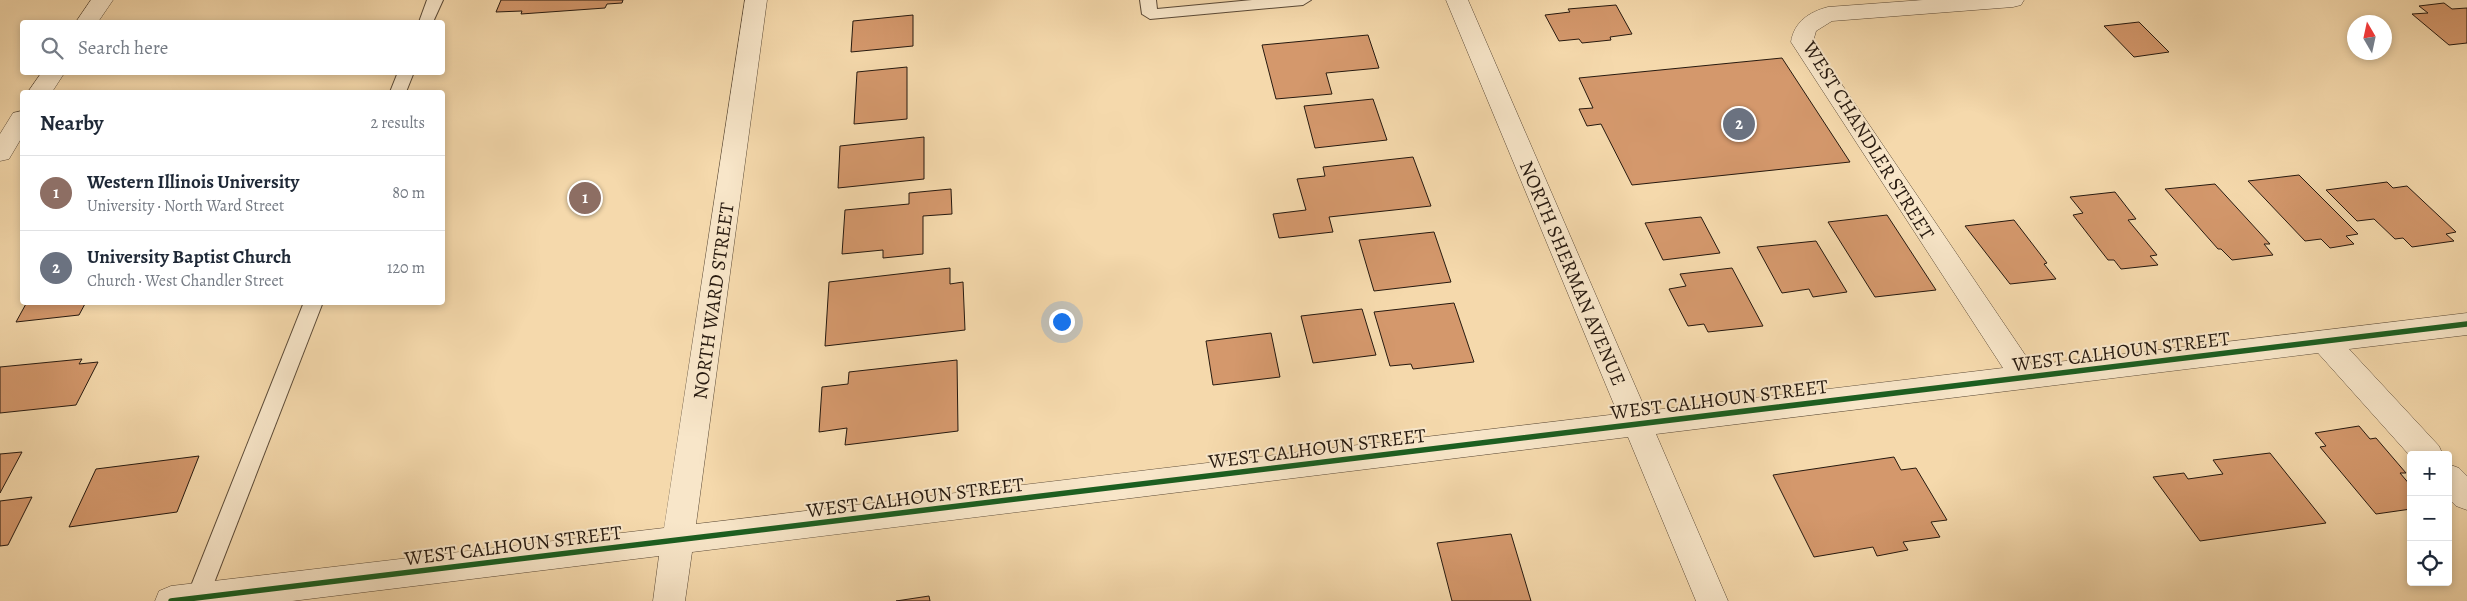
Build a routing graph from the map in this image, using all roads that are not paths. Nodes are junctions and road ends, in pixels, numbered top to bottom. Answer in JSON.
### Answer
{"nodes":[{"id":1,"x":102,"y":0,"type":"edge"},
{"id":2,"x":435,"y":0,"type":"edge"},
{"id":3,"x":756,"y":0,"type":"edge"},
{"id":4,"x":1148,"y":0,"type":"edge"},
{"id":5,"x":1303,"y":0,"type":"edge"},
{"id":6,"x":1457,"y":0,"type":"edge"},
{"id":7,"x":2012,"y":0,"type":"edge"},
{"id":8,"x":88,"y":20,"type":"edge"},
{"id":9,"x":427,"y":20,"type":"edge"},
{"id":10,"x":52,"y":75,"type":"edge"},
{"id":11,"x":405,"y":75,"type":"edge"},
{"id":12,"x":41,"y":90,"type":"edge"},
{"id":13,"x":399,"y":90,"type":"edge"},
{"id":14,"x":20,"y":122,"type":"edge"},
{"id":15,"x":0,"y":153,"type":"edge"},
{"id":16,"x":313,"y":305,"type":"edge"},
{"id":17,"x":2467,"y":324,"type":"edge"},
{"id":18,"x":2325,"y":342,"type":"junction"},
{"id":19,"x":2024,"y":377,"type":"junction"},
{"id":20,"x":1638,"y":424,"type":"junction"},
{"id":21,"x":2424,"y":451,"type":"edge"},
{"id":22,"x":2452,"y":480,"type":"edge"},
{"id":23,"x":2467,"y":497,"type":"edge"},
{"id":24,"x":677,"y":541,"type":"junction"},
{"id":25,"x":188,"y":600,"type":"edge"},
{"id":26,"x":669,"y":601,"type":"edge"},
{"id":27,"x":1712,"y":601,"type":"edge"}],
"edges":[{"from":1,"to":8,"type":"street"},
{"from":2,"to":9,"type":"lane"},
{"from":3,"to":24,"type":"street","name":"NORTH WARD STREET"},
{"from":4,"to":5,"type":"lane"},
{"from":6,"to":20,"type":"street","name":"NORTH SHERMAN AVENUE"},
{"from":7,"to":19,"type":"street","name":"WEST CHANDLER STREET"},
{"from":10,"to":12,"type":"street"},
{"from":11,"to":13,"type":"lane"},
{"from":14,"to":15,"type":"street"},
{"from":16,"to":25,"type":"lane"},
{"from":17,"to":18,"type":"street","name":"WEST CALHOUN STREET"},
{"from":18,"to":19,"type":"street","name":"WEST CALHOUN STREET"},
{"from":18,"to":21,"type":"street"},
{"from":19,"to":20,"type":"street","name":"WEST CALHOUN STREET"},
{"from":20,"to":24,"type":"street","name":"WEST CALHOUN STREET"},
{"from":20,"to":27,"type":"street","name":"NORTH SHERMAN AVENUE"},
{"from":22,"to":23,"type":"street"},
{"from":24,"to":25,"type":"street","name":"WEST CALHOUN STREET"},
{"from":24,"to":26,"type":"street","name":"NORTH WARD STREET"}]}
